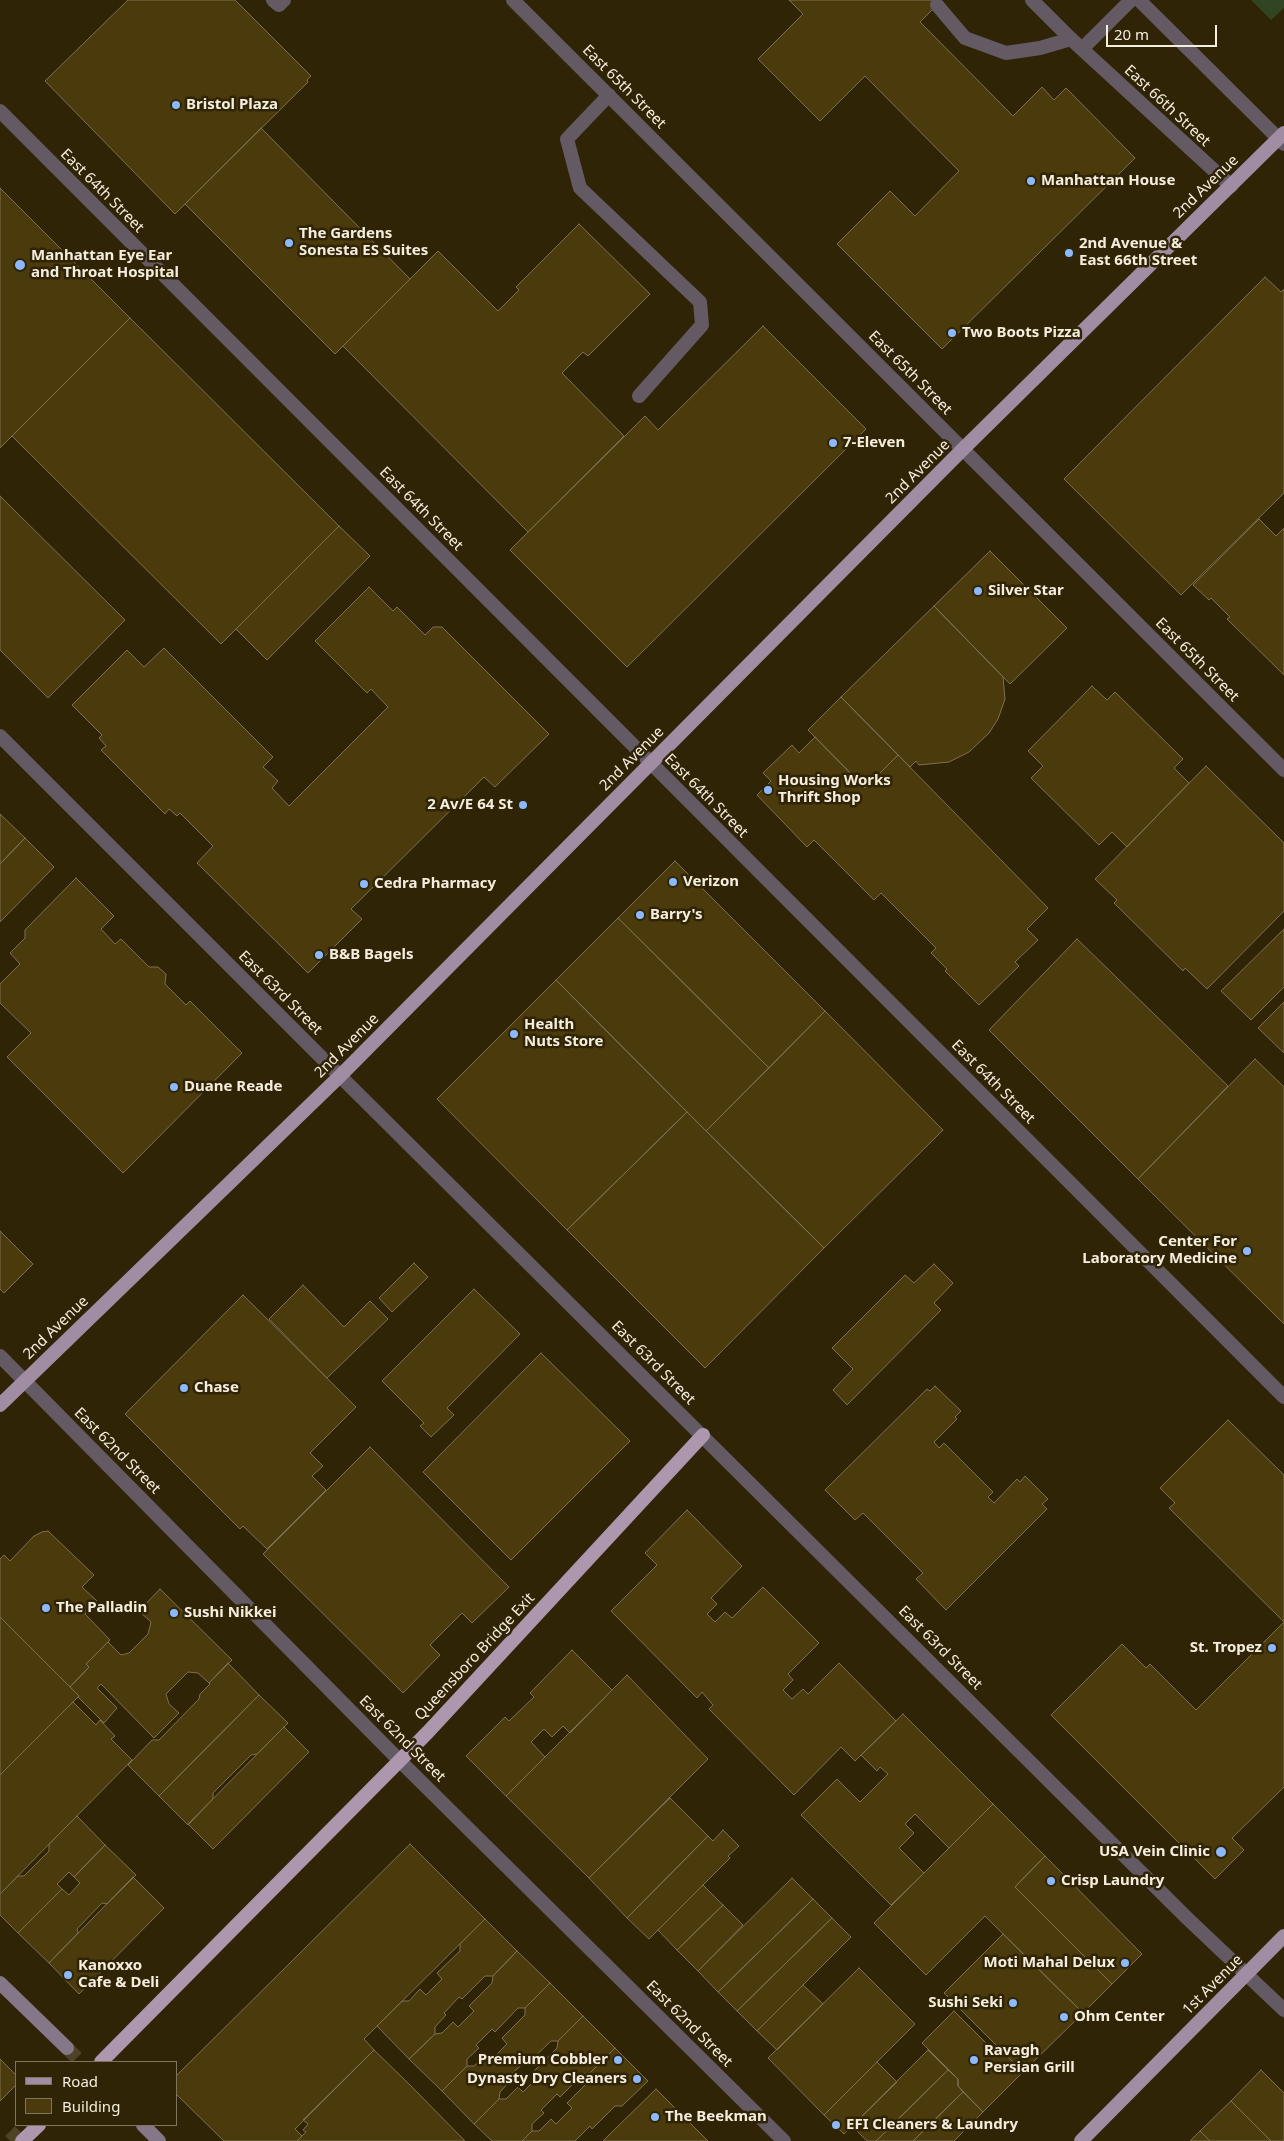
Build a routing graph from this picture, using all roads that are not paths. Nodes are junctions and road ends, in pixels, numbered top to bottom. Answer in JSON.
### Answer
{"nodes":[{"id":1,"x":273,"y":0,"type":"edge"},
{"id":2,"x":284,"y":0,"type":"edge"},
{"id":3,"x":514,"y":0,"type":"edge"},
{"id":4,"x":1032,"y":0,"type":"edge"},
{"id":5,"x":1131,"y":0,"type":"edge"},
{"id":6,"x":1138,"y":0,"type":"edge"},
{"id":7,"x":937,"y":5,"type":"dead end"},
{"id":8,"x":1070,"y":39,"type":"junction"},
{"id":9,"x":1082,"y":49,"type":"junction"},
{"id":10,"x":609,"y":96,"type":"junction"},
{"id":11,"x":0,"y":111,"type":"edge"},
{"id":12,"x":1282,"y":138,"type":"edge"},
{"id":13,"x":1231,"y":186,"type":"junction"},
{"id":14,"x":639,"y":396,"type":"dead end"},
{"id":15,"x":963,"y":449,"type":"junction"},
{"id":16,"x":0,"y":736,"type":"edge"},
{"id":17,"x":651,"y":764,"type":"junction"},
{"id":18,"x":1284,"y":770,"type":"edge"},
{"id":19,"x":340,"y":1076,"type":"junction"},
{"id":20,"x":0,"y":1356,"type":"edge"},
{"id":21,"x":24,"y":1381,"type":"junction"},
{"id":22,"x":1284,"y":1397,"type":"edge"},
{"id":23,"x":0,"y":1405,"type":"edge"},
{"id":24,"x":703,"y":1435,"type":"junction"},
{"id":25,"x":400,"y":1761,"type":"junction"},
{"id":26,"x":1284,"y":1936,"type":"edge"},
{"id":27,"x":1247,"y":1975,"type":"junction"},
{"id":28,"x":0,"y":1983,"type":"edge"},
{"id":29,"x":1284,"y":2010,"type":"edge"},
{"id":30,"x":67,"y":2048,"type":"tunnel mouth"},
{"id":31,"x":102,"y":2061,"type":"edge"},
{"id":32,"x":38,"y":2126,"type":"edge"},
{"id":33,"x":144,"y":2126,"type":"edge"},
{"id":34,"x":22,"y":2141,"type":"edge"},
{"id":35,"x":159,"y":2141,"type":"edge"},
{"id":36,"x":784,"y":2141,"type":"edge"},
{"id":37,"x":1081,"y":2141,"type":"edge"}],
"edges":[{"from":1,"to":2,"type":"street"},
{"from":3,"to":10,"type":"street","name":"East 65th Street"},
{"from":4,"to":8,"type":"street","name":"East 66th Street"},
{"from":5,"to":9,"type":"street"},
{"from":6,"to":12,"type":"street"},
{"from":7,"to":8,"type":"street"},
{"from":8,"to":9,"type":"street","name":"East 66th Street"},
{"from":9,"to":13,"type":"street","name":"East 66th Street"},
{"from":10,"to":14,"type":"street"},
{"from":10,"to":15,"type":"street","name":"East 65th Street"},
{"from":11,"to":17,"type":"street","name":"East 64th Street"},
{"from":12,"to":13,"type":"main road","name":"2nd Avenue"},
{"from":13,"to":15,"type":"main road","name":"2nd Avenue"},
{"from":15,"to":17,"type":"main road","name":"2nd Avenue"},
{"from":15,"to":18,"type":"street","name":"East 65th Street"},
{"from":16,"to":19,"type":"street","name":"East 63rd Street"},
{"from":17,"to":19,"type":"main road","name":"2nd Avenue"},
{"from":17,"to":22,"type":"street","name":"East 64th Street"},
{"from":19,"to":21,"type":"main road","name":"2nd Avenue"},
{"from":19,"to":24,"type":"street","name":"East 63rd Street"},
{"from":20,"to":21,"type":"street","name":"East 62nd Street"},
{"from":21,"to":23,"type":"main road","name":"2nd Avenue"},
{"from":21,"to":25,"type":"street","name":"East 62nd Street"},
{"from":24,"to":25,"type":"highway","name":"Queensboro Bridge Exit"},
{"from":24,"to":27,"type":"street","name":"East 63rd Street"},
{"from":25,"to":31,"type":"highway","name":"Queensboro Bridge Exit"},
{"from":25,"to":36,"type":"street","name":"East 62nd Street"},
{"from":26,"to":27,"type":"main road","name":"1st Avenue"},
{"from":27,"to":29,"type":"street","name":"East 63rd Street"},
{"from":27,"to":37,"type":"main road","name":"1st Avenue"},
{"from":28,"to":30,"type":"main road"},
{"from":32,"to":34,"type":"highway"},
{"from":33,"to":35,"type":"main road"}]}
